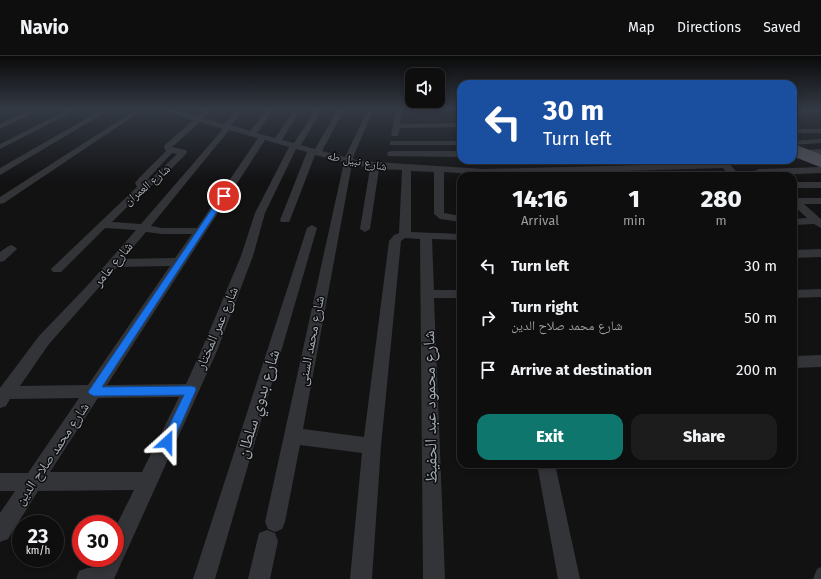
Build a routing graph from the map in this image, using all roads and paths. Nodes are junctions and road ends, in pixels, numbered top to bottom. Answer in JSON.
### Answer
{"nodes":[{"id":1,"x":27,"y":133,"type":"edge"},
{"id":2,"x":66,"y":133,"type":"edge"},
{"id":3,"x":104,"y":133,"type":"edge"},
{"id":4,"x":183,"y":133,"type":"edge"},
{"id":5,"x":221,"y":133,"type":"edge"},
{"id":6,"x":248,"y":133,"type":"edge"},
{"id":7,"x":284,"y":133,"type":"edge"},
{"id":8,"x":299,"y":133,"type":"edge"},
{"id":9,"x":326,"y":133,"type":"edge"},
{"id":10,"x":360,"y":133,"type":"edge"},
{"id":11,"x":394,"y":133,"type":"edge"},
{"id":12,"x":427,"y":133,"type":"edge"},
{"id":13,"x":432,"y":134,"type":"dead end"},
{"id":14,"x":257,"y":136,"type":"junction"},
{"id":15,"x":277,"y":141,"type":"junction"},
{"id":16,"x":821,"y":141,"type":"edge"},
{"id":17,"x":393,"y":143,"type":"junction"},
{"id":18,"x":457,"y":143,"type":"edge"},
{"id":19,"x":797,"y":144,"type":"edge"},
{"id":20,"x":295,"y":146,"type":"junction"},
{"id":21,"x":797,"y":146,"type":"edge"},
{"id":22,"x":0,"y":147,"type":"edge"},
{"id":23,"x":797,"y":150,"type":"edge"},
{"id":24,"x":314,"y":152,"type":"junction"},
{"id":25,"x":391,"y":154,"type":"junction"},
{"id":26,"x":457,"y":154,"type":"edge"},
{"id":27,"x":797,"y":157,"type":"edge"},
{"id":28,"x":820,"y":157,"type":"edge"},
{"id":29,"x":348,"y":161,"type":"junction"},
{"id":30,"x":702,"y":164,"type":"edge"},
{"id":31,"x":725,"y":164,"type":"edge"},
{"id":32,"x":375,"y":166,"type":"junction"},
{"id":33,"x":680,"y":166,"type":"junction"},
{"id":34,"x":389,"y":167,"type":"junction"},
{"id":35,"x":407,"y":168,"type":"junction"},
{"id":36,"x":439,"y":170,"type":"junction"},
{"id":37,"x":821,"y":170,"type":"edge"},
{"id":38,"x":0,"y":172,"type":"edge"},
{"id":39,"x":472,"y":172,"type":"edge"},
{"id":40,"x":515,"y":172,"type":"edge"},
{"id":41,"x":686,"y":172,"type":"edge"},
{"id":42,"x":732,"y":172,"type":"edge"},
{"id":43,"x":764,"y":172,"type":"edge"},
{"id":44,"x":797,"y":185,"type":"edge"},
{"id":45,"x":821,"y":185,"type":"edge"},
{"id":46,"x":0,"y":200,"type":"edge"},
{"id":47,"x":797,"y":201,"type":"edge"},
{"id":48,"x":820,"y":202,"type":"edge"},
{"id":49,"x":797,"y":204,"type":"edge"},
{"id":50,"x":457,"y":219,"type":"edge"},
{"id":51,"x":285,"y":220,"type":"dead end"},
{"id":52,"x":797,"y":222,"type":"edge"},
{"id":53,"x":819,"y":223,"type":"edge"},
{"id":54,"x":102,"y":225,"type":"junction"},
{"id":55,"x":143,"y":228,"type":"junction"},
{"id":56,"x":312,"y":228,"type":"dead end"},
{"id":57,"x":365,"y":229,"type":"dead end"},
{"id":58,"x":201,"y":231,"type":"junction"},
{"id":59,"x":405,"y":235,"type":"junction"},
{"id":60,"x":426,"y":236,"type":"junction"},
{"id":61,"x":457,"y":237,"type":"edge"},
{"id":62,"x":11,"y":250,"type":"dead end"},
{"id":63,"x":821,"y":253,"type":"edge"},
{"id":64,"x":797,"y":254,"type":"edge"},
{"id":65,"x":0,"y":258,"type":"edge"},
{"id":66,"x":180,"y":262,"type":"junction"},
{"id":67,"x":114,"y":263,"type":"junction"},
{"id":68,"x":57,"y":269,"type":"dead end"},
{"id":69,"x":797,"y":290,"type":"edge"},
{"id":70,"x":821,"y":293,"type":"edge"},
{"id":71,"x":428,"y":294,"type":"junction"},
{"id":72,"x":457,"y":294,"type":"edge"},
{"id":73,"x":821,"y":361,"type":"edge"},
{"id":74,"x":797,"y":362,"type":"edge"},
{"id":75,"x":191,"y":390,"type":"junction"},
{"id":76,"x":94,"y":392,"type":"junction"},
{"id":77,"x":3,"y":397,"type":"edge"},
{"id":78,"x":293,"y":436,"type":"junction"},
{"id":79,"x":372,"y":446,"type":"junction"},
{"id":80,"x":547,"y":468,"type":"edge"},
{"id":81,"x":149,"y":481,"type":"junction"},
{"id":82,"x":0,"y":482,"type":"edge"},
{"id":83,"x":33,"y":482,"type":"junction"},
{"id":84,"x":0,"y":531,"type":"edge"},
{"id":85,"x":124,"y":533,"type":"edge"},
{"id":86,"x":106,"y":567,"type":"edge"},
{"id":87,"x":821,"y":572,"type":"edge"},
{"id":88,"x":97,"y":579,"type":"edge"},
{"id":89,"x":204,"y":579,"type":"edge"},
{"id":90,"x":258,"y":579,"type":"edge"},
{"id":91,"x":361,"y":579,"type":"edge"},
{"id":92,"x":434,"y":579,"type":"edge"},
{"id":93,"x":569,"y":579,"type":"edge"},
{"id":94,"x":819,"y":579,"type":"edge"}],
"edges":[{"from":1,"to":22,"type":"street"},
{"from":2,"to":38,"type":"street"},
{"from":3,"to":46,"type":"street"},
{"from":4,"to":54,"type":"street","name":"شارع العمران"},
{"from":5,"to":55,"type":"street","name":"شارع عامر"},
{"from":6,"to":14,"type":"street","name":"شارع نبيل طه"},
{"from":7,"to":15,"type":"street"},
{"from":8,"to":20,"type":"street","name":"شارع عمر المختار"},
{"from":9,"to":24,"type":"street"},
{"from":10,"to":29,"type":"street","name":"شارع محمد السنى"},
{"from":11,"to":17,"type":"street"},
{"from":12,"to":13,"type":"street"},
{"from":14,"to":15,"type":"street","name":"شارع نبيل طه"},
{"from":14,"to":58,"type":"street","name":"شارع محمد صلاح الدين"},
{"from":15,"to":20,"type":"street","name":"شارع نبيل طه"},
{"from":16,"to":19,"type":"street"},
{"from":17,"to":18,"type":"street"},
{"from":17,"to":25,"type":"street"},
{"from":20,"to":24,"type":"street","name":"شارع نبيل طه"},
{"from":20,"to":75,"type":"street","name":"شارع عمر المختار"},
{"from":21,"to":28,"type":"main road"},
{"from":23,"to":28,"type":"main road","bridge":true},
{"from":24,"to":29,"type":"street","name":"شارع نبيل طه"},
{"from":24,"to":51,"type":"street"},
{"from":25,"to":26,"type":"street"},
{"from":25,"to":34,"type":"street"},
{"from":27,"to":28,"type":"street"},
{"from":29,"to":32,"type":"street","name":"شارع نبيل طه"},
{"from":29,"to":78,"type":"street","name":"شارع محمد السنى"},
{"from":30,"to":33,"type":"street","name":"شارع نبيل طه"},
{"from":31,"to":42,"type":"street"},
{"from":32,"to":34,"type":"street","name":"شارع نبيل طه"},
{"from":32,"to":57,"type":"street"},
{"from":33,"to":40,"type":"street","name":"شارع نبيل طه"},
{"from":33,"to":41,"type":"street"},
{"from":34,"to":35,"type":"street","name":"شارع نبيل طه"},
{"from":35,"to":36,"type":"street","name":"شارع نبيل طه"},
{"from":35,"to":59,"type":"street"},
{"from":36,"to":39,"type":"street","name":"شارع نبيل طه"},
{"from":36,"to":50,"type":"street"},
{"from":37,"to":43,"type":"street"},
{"from":44,"to":45,"type":"street"},
{"from":47,"to":48,"type":"street"},
{"from":49,"to":53,"type":"street"},
{"from":52,"to":53,"type":"street"},
{"from":54,"to":55,"type":"street"},
{"from":54,"to":68,"type":"street","name":"شارع العمران"},
{"from":55,"to":58,"type":"street"},
{"from":55,"to":67,"type":"street","name":"شارع عامر"},
{"from":56,"to":89,"type":"street","name":"شارع بدوي سلطان"},
{"from":58,"to":66,"type":"street","name":"شارع محمد صلاح الدين"},
{"from":59,"to":60,"type":"street"},
{"from":59,"to":79,"type":"street"},
{"from":60,"to":61,"type":"street"},
{"from":60,"to":71,"type":"street","name":"شارع محمود عبد الحفيظ"},
{"from":62,"to":65,"type":"street"},
{"from":63,"to":64,"type":"street"},
{"from":66,"to":67,"type":"street"},
{"from":66,"to":76,"type":"street","name":"شارع محمد صلاح الدين"},
{"from":67,"to":77,"type":"street","name":"شارع عامر"},
{"from":69,"to":70,"type":"street"},
{"from":71,"to":72,"type":"street"},
{"from":71,"to":92,"type":"street","name":"شارع محمود عبد الحفيظ"},
{"from":73,"to":74,"type":"street"},
{"from":75,"to":76,"type":"street"},
{"from":75,"to":81,"type":"street","name":"شارع عمر المختار"},
{"from":76,"to":77,"type":"street"},
{"from":76,"to":83,"type":"street","name":"شارع محمد صلاح الدين"},
{"from":78,"to":79,"type":"street"},
{"from":78,"to":90,"type":"street","name":"شارع محمد السنى"},
{"from":79,"to":91,"type":"street"},
{"from":80,"to":93,"type":"street"},
{"from":81,"to":83,"type":"street"},
{"from":81,"to":85,"type":"street","name":"شارع عمر المختار"},
{"from":82,"to":83,"type":"street"},
{"from":83,"to":84,"type":"street","name":"شارع محمد صلاح الدين"},
{"from":86,"to":88,"type":"street"},
{"from":87,"to":94,"type":"lane"}]}
